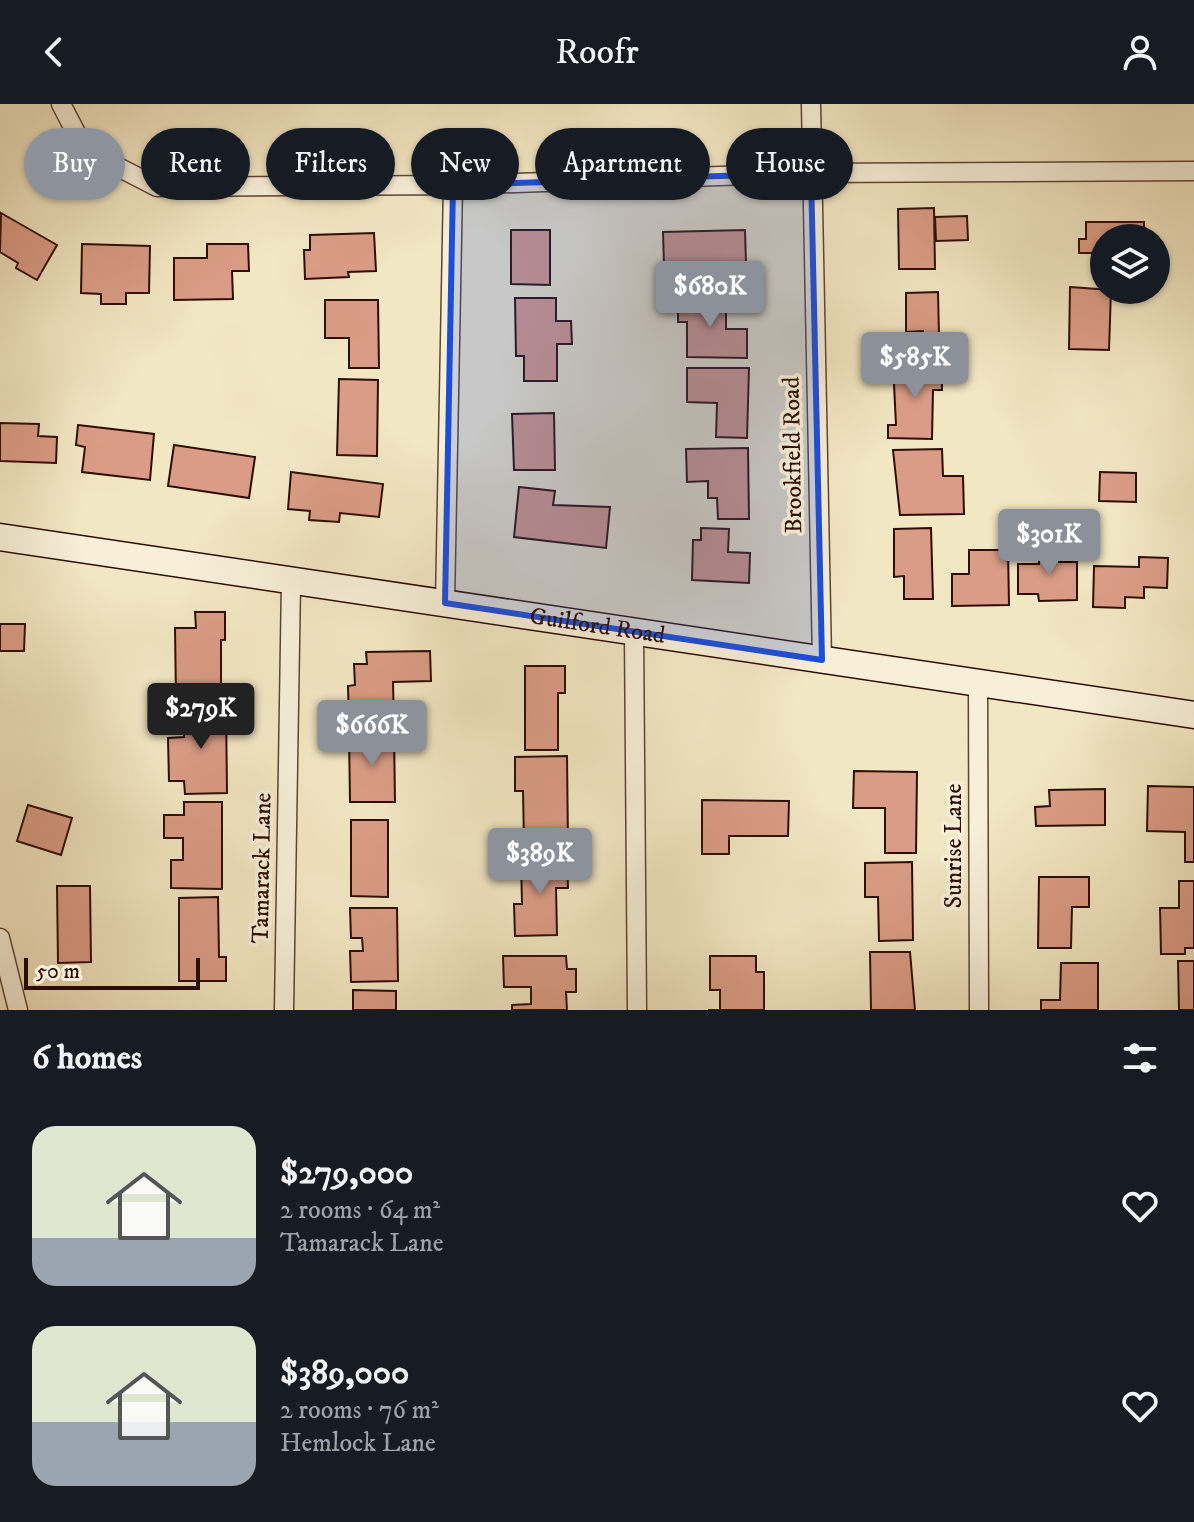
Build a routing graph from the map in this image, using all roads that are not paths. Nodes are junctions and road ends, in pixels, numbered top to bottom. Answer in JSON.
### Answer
{"nodes":[{"id":1,"x":61,"y":104,"type":"edge"},
{"id":2,"x":811,"y":104,"type":"edge"},
{"id":3,"x":811,"y":128,"type":"edge"},
{"id":4,"x":1194,"y":171,"type":"edge"},
{"id":5,"x":853,"y":173,"type":"edge"},
{"id":6,"x":726,"y":176,"type":"edge"},
{"id":7,"x":519,"y":183,"type":"edge"},
{"id":8,"x":411,"y":185,"type":"edge"},
{"id":9,"x":453,"y":200,"type":"edge"},
{"id":10,"x":812,"y":200,"type":"edge"},
{"id":11,"x":0,"y":537,"type":"edge"},
{"id":12,"x":291,"y":582,"type":"junction"},
{"id":13,"x":445,"y":603,"type":"junction"},
{"id":14,"x":634,"y":633,"type":"junction"},
{"id":15,"x":822,"y":660,"type":"junction"},
{"id":16,"x":978,"y":682,"type":"junction"},
{"id":17,"x":1194,"y":715,"type":"edge"},
{"id":18,"x":0,"y":938,"type":"edge"},
{"id":19,"x":18,"y":1010,"type":"edge"},
{"id":20,"x":284,"y":1010,"type":"edge"},
{"id":21,"x":637,"y":1010,"type":"edge"},
{"id":22,"x":979,"y":1010,"type":"edge"}],
"edges":[{"from":1,"to":8,"type":"street"},
{"from":2,"to":3,"type":"street","name":"Brookfield Road"},
{"from":4,"to":5,"type":"street"},
{"from":6,"to":7,"type":"street"},
{"from":9,"to":13,"type":"street"},
{"from":10,"to":15,"type":"street","name":"Brookfield Road"},
{"from":11,"to":12,"type":"street","name":"Guilford Road"},
{"from":12,"to":13,"type":"street","name":"Guilford Road"},
{"from":12,"to":20,"type":"street","name":"Tamarack Lane"},
{"from":13,"to":14,"type":"street","name":"Guilford Road"},
{"from":14,"to":15,"type":"street","name":"Guilford Road"},
{"from":14,"to":21,"type":"street"},
{"from":15,"to":16,"type":"street","name":"Guilford Road"},
{"from":16,"to":17,"type":"street","name":"Guilford Road"},
{"from":16,"to":22,"type":"street","name":"Sunrise Lane"},
{"from":18,"to":19,"type":"street"}]}
